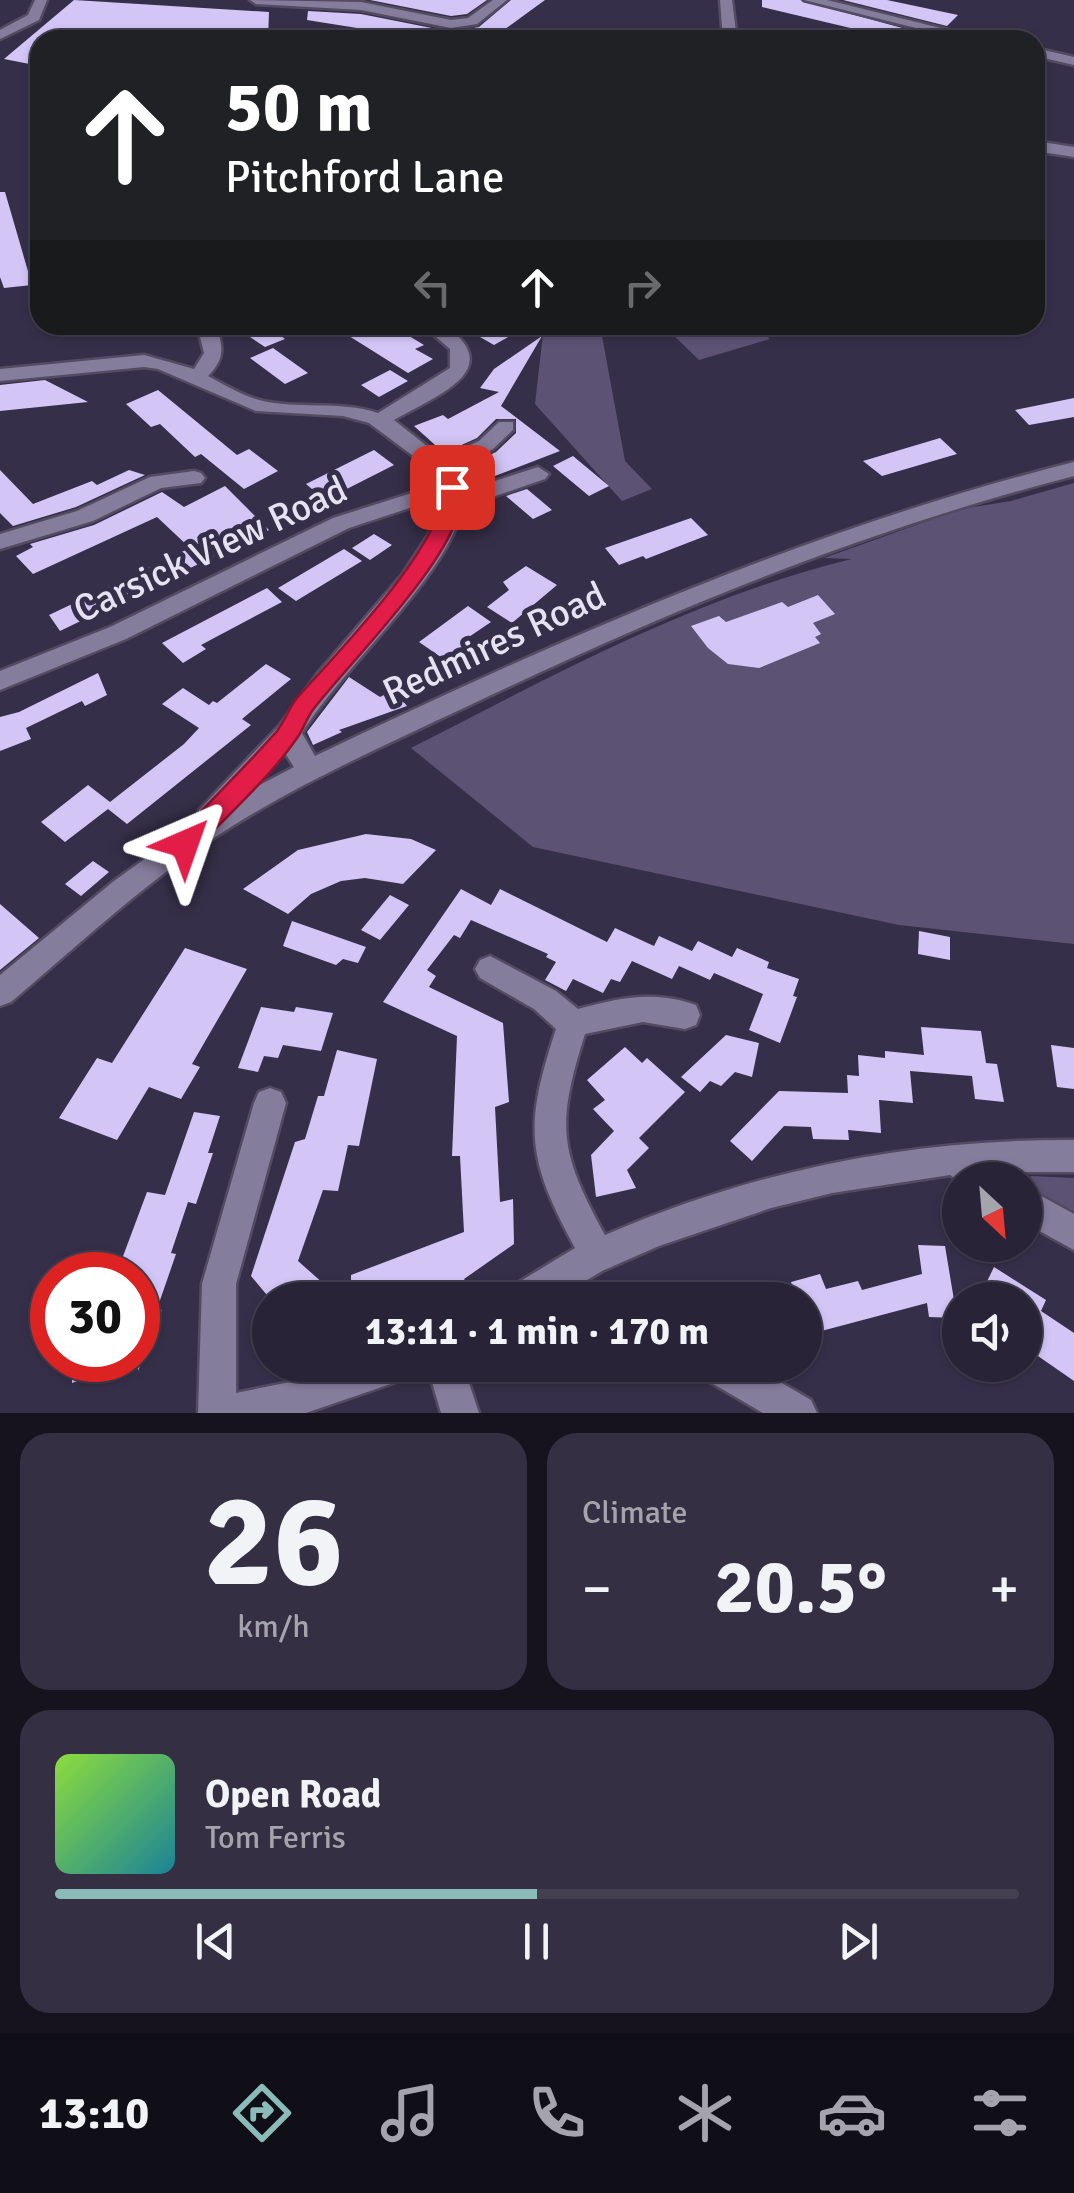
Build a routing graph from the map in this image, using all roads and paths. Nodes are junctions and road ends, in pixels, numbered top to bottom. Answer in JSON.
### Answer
{"nodes":[{"id":1,"x":41,"y":0,"type":"edge"},
{"id":2,"x":256,"y":0,"type":"edge"},
{"id":3,"x":501,"y":0,"type":"edge"},
{"id":4,"x":726,"y":0,"type":"edge"},
{"id":5,"x":810,"y":0,"type":"edge"},
{"id":6,"x":729,"y":30,"type":"edge"},
{"id":7,"x":939,"y":30,"type":"edge"},
{"id":8,"x":10,"y":35,"type":"edge"},
{"id":9,"x":1045,"y":54,"type":"edge"},
{"id":10,"x":1074,"y":60,"type":"edge"},
{"id":11,"x":1045,"y":148,"type":"edge"},
{"id":12,"x":1074,"y":152,"type":"edge"},
{"id":13,"x":209,"y":335,"type":"edge"},
{"id":14,"x":446,"y":335,"type":"edge"},
{"id":15,"x":0,"y":374,"type":"edge"},
{"id":16,"x":197,"y":376,"type":"junction"},
{"id":17,"x":380,"y":420,"type":"junction"},
{"id":18,"x":506,"y":426,"type":"dead end"},
{"id":19,"x":1074,"y":468,"type":"edge"},
{"id":20,"x":538,"y":474,"type":"dead end"},
{"id":21,"x":194,"y":478,"type":"dead end"},
{"id":22,"x":449,"y":485,"type":"junction"},
{"id":23,"x":0,"y":542,"type":"edge"},
{"id":24,"x":0,"y":681,"type":"edge"},
{"id":25,"x":289,"y":732,"type":"junction"},
{"id":26,"x":312,"y":770,"type":"junction"},
{"id":27,"x":185,"y":844,"type":"junction"},
{"id":28,"x":490,"y":969,"type":"dead end"},
{"id":29,"x":0,"y":993,"type":"edge"},
{"id":30,"x":685,"y":1015,"type":"dead end"},
{"id":31,"x":573,"y":1024,"type":"junction"},
{"id":32,"x":270,"y":1103,"type":"dead end"},
{"id":33,"x":1074,"y":1156,"type":"edge"},
{"id":34,"x":954,"y":1159,"type":"junction"},
{"id":35,"x":959,"y":1162,"type":"edge"},
{"id":36,"x":1042,"y":1214,"type":"edge"},
{"id":37,"x":1074,"y":1233,"type":"edge"},
{"id":38,"x":598,"y":1255,"type":"junction"},
{"id":39,"x":552,"y":1282,"type":"edge"},
{"id":40,"x":344,"y":1382,"type":"edge"},
{"id":41,"x":450,"y":1382,"type":"edge"},
{"id":42,"x":745,"y":1382,"type":"edge"},
{"id":43,"x":795,"y":1412,"type":"edge"},
{"id":44,"x":217,"y":1413,"type":"edge"},
{"id":45,"x":227,"y":1413,"type":"edge"},
{"id":46,"x":460,"y":1413,"type":"edge"}],
"edges":[{"from":1,"to":8,"type":"street"},
{"from":2,"to":3,"type":"street"},
{"from":4,"to":6,"type":"street"},
{"from":5,"to":7,"type":"street"},
{"from":9,"to":10,"type":"street"},
{"from":11,"to":12,"type":"street"},
{"from":13,"to":16,"type":"street"},
{"from":14,"to":17,"type":"street"},
{"from":15,"to":16,"type":"street"},
{"from":16,"to":17,"type":"street"},
{"from":17,"to":22,"type":"street"},
{"from":18,"to":22,"type":"street"},
{"from":19,"to":26,"type":"street","name":"Redmires Road"},
{"from":20,"to":22,"type":"street"},
{"from":21,"to":23,"type":"street"},
{"from":22,"to":24,"type":"street","name":"Carsick View Road"},
{"from":22,"to":25,"type":"street"},
{"from":25,"to":26,"type":"street"},
{"from":25,"to":27,"type":"street"},
{"from":26,"to":27,"type":"street","name":"Redmires Road"},
{"from":27,"to":29,"type":"street","name":"Redmires Road"},
{"from":28,"to":31,"type":"street"},
{"from":30,"to":31,"type":"street"},
{"from":31,"to":38,"type":"street"},
{"from":32,"to":44,"type":"street"},
{"from":33,"to":34,"type":"street"},
{"from":34,"to":35,"type":"street"},
{"from":34,"to":38,"type":"street"},
{"from":36,"to":37,"type":"street"},
{"from":38,"to":39,"type":"street"},
{"from":40,"to":45,"type":"street"},
{"from":41,"to":46,"type":"street"},
{"from":42,"to":43,"type":"street"}]}
